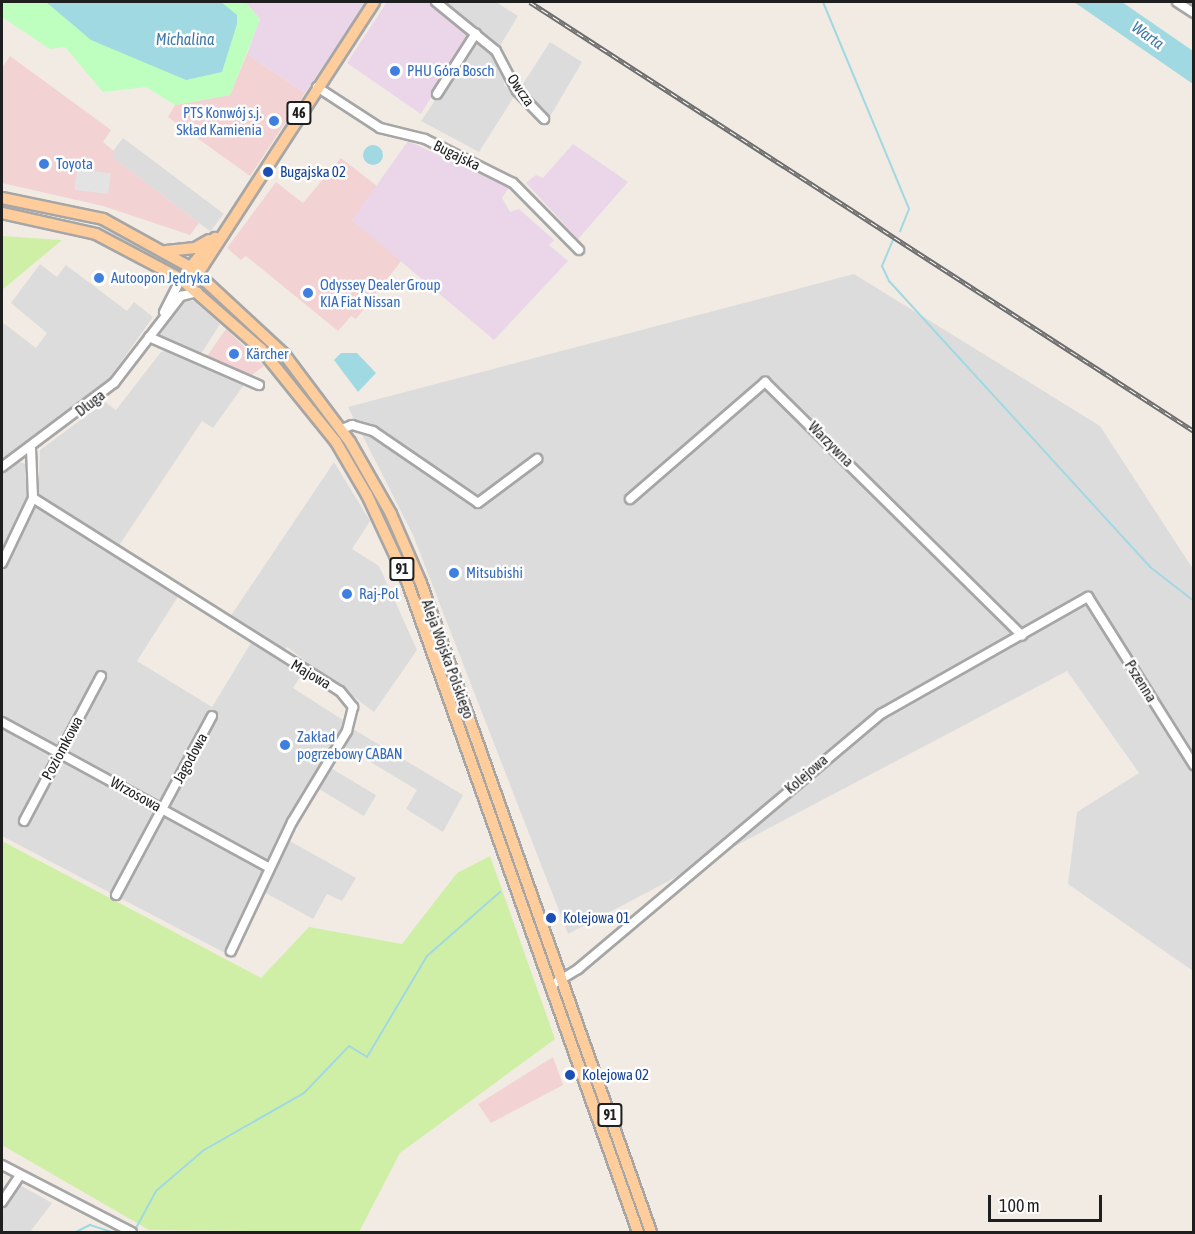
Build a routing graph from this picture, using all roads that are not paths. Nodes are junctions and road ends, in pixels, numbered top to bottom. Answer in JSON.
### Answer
{"nodes":[{"id":1,"x":374,"y":2,"type":"edge"},
{"id":2,"x":436,"y":2,"type":"edge"},
{"id":3,"x":1178,"y":2,"type":"edge"},
{"id":4,"x":1194,"y":13,"type":"edge"},
{"id":5,"x":476,"y":33,"type":"junction"},
{"id":6,"x":317,"y":87,"type":"junction"},
{"id":7,"x":437,"y":94,"type":"dead end"},
{"id":8,"x":544,"y":119,"type":"dead end"},
{"id":9,"x":2,"y":198,"type":"edge"},
{"id":10,"x":2,"y":213,"type":"edge"},
{"id":11,"x":226,"y":226,"type":"junction"},
{"id":12,"x":579,"y":250,"type":"dead end"},
{"id":13,"x":166,"y":251,"type":"junction"},
{"id":14,"x":194,"y":270,"type":"junction"},
{"id":15,"x":189,"y":286,"type":"junction"},
{"id":16,"x":160,"y":320,"type":"junction"},
{"id":17,"x":150,"y":337,"type":"junction"},
{"id":18,"x":259,"y":385,"type":"dead end"},
{"id":19,"x":342,"y":429,"type":"junction"},
{"id":20,"x":31,"y":448,"type":"junction"},
{"id":21,"x":537,"y":459,"type":"dead end"},
{"id":22,"x":2,"y":467,"type":"edge"},
{"id":23,"x":33,"y":498,"type":"junction"},
{"id":24,"x":630,"y":499,"type":"dead end"},
{"id":25,"x":2,"y":563,"type":"edge"},
{"id":26,"x":1088,"y":597,"type":"joint"},
{"id":27,"x":1022,"y":635,"type":"junction"},
{"id":28,"x":101,"y":676,"type":"dead end"},
{"id":29,"x":212,"y":716,"type":"dead end"},
{"id":30,"x":2,"y":722,"type":"edge"},
{"id":31,"x":61,"y":751,"type":"junction"},
{"id":32,"x":1194,"y":765,"type":"edge"},
{"id":33,"x":162,"y":808,"type":"junction"},
{"id":34,"x":24,"y":821,"type":"dead end"},
{"id":35,"x":270,"y":868,"type":"junction"},
{"id":36,"x":116,"y":895,"type":"dead end"},
{"id":37,"x":231,"y":951,"type":"dead end"},
{"id":38,"x":562,"y":979,"type":"junction"},
{"id":39,"x":550,"y":986,"type":"junction"},
{"id":40,"x":2,"y":1165,"type":"edge"},
{"id":41,"x":20,"y":1175,"type":"junction"},
{"id":42,"x":2,"y":1202,"type":"edge"},
{"id":43,"x":132,"y":1233,"type":"edge"},
{"id":44,"x":638,"y":1233,"type":"edge"},
{"id":45,"x":651,"y":1233,"type":"edge"}],
"edges":[{"from":1,"to":6,"type":"main road","number":"46"},
{"from":2,"to":5,"type":"street","name":"Owcza"},
{"from":3,"to":4,"type":"street"},
{"from":5,"to":7,"type":"street"},
{"from":5,"to":8,"type":"street","name":"Owcza"},
{"from":6,"to":11,"type":"main road","number":"46"},
{"from":6,"to":12,"type":"street","name":"Bugajska"},
{"from":9,"to":13,"type":"main road","name":"Aleja Wojska Polskiego"},
{"from":10,"to":15,"type":"main road","name":"Aleja Wojska Polskiego"},
{"from":11,"to":13,"type":"main road","number":"46"},
{"from":11,"to":14,"type":"main road"},
{"from":13,"to":14,"type":"main road","name":"Aleja Wojska Polskiego","number":"91"},
{"from":14,"to":15,"type":"main road"},
{"from":14,"to":19,"type":"main road","name":"Aleja Wojska Polskiego","number":"91"},
{"from":15,"to":16,"type":"street","name":"Długa"},
{"from":15,"to":16,"type":"street","name":"Długa"},
{"from":15,"to":39,"type":"main road","name":"Aleja Wojska Polskiego","number":"91"},
{"from":16,"to":17,"type":"street","name":"Długa"},
{"from":17,"to":18,"type":"street"},
{"from":17,"to":20,"type":"street","name":"Długa"},
{"from":19,"to":21,"type":"street"},
{"from":19,"to":38,"type":"main road","name":"Aleja Wojska Polskiego","number":"91"},
{"from":20,"to":22,"type":"street","name":"Długa"},
{"from":20,"to":23,"type":"street"},
{"from":23,"to":25,"type":"street"},
{"from":23,"to":35,"type":"street","name":"Majowa"},
{"from":24,"to":27,"type":"street","name":"Warzywna"},
{"from":26,"to":27,"type":"street","name":"Kolejowa"},
{"from":26,"to":32,"type":"street","name":"Pszenna"},
{"from":27,"to":38,"type":"street","name":"Kolejowa"},
{"from":28,"to":31,"type":"street","name":"Poziomkowa"},
{"from":29,"to":33,"type":"street","name":"Jagodowa"},
{"from":30,"to":31,"type":"street","name":"Wrzosowa"},
{"from":31,"to":33,"type":"street","name":"Wrzosowa"},
{"from":31,"to":34,"type":"street","name":"Poziomkowa"},
{"from":33,"to":35,"type":"street","name":"Wrzosowa"},
{"from":33,"to":36,"type":"street","name":"Jagodowa"},
{"from":35,"to":37,"type":"street","name":"Majowa"},
{"from":38,"to":39,"type":"street","name":"Kolejowa"},
{"from":38,"to":45,"type":"main road","name":"Aleja Wojska Polskiego","number":"91"},
{"from":39,"to":44,"type":"main road","name":"Aleja Wojska Polskiego","number":"91"},
{"from":40,"to":41,"type":"street"},
{"from":41,"to":42,"type":"street"},
{"from":41,"to":43,"type":"street"}]}
